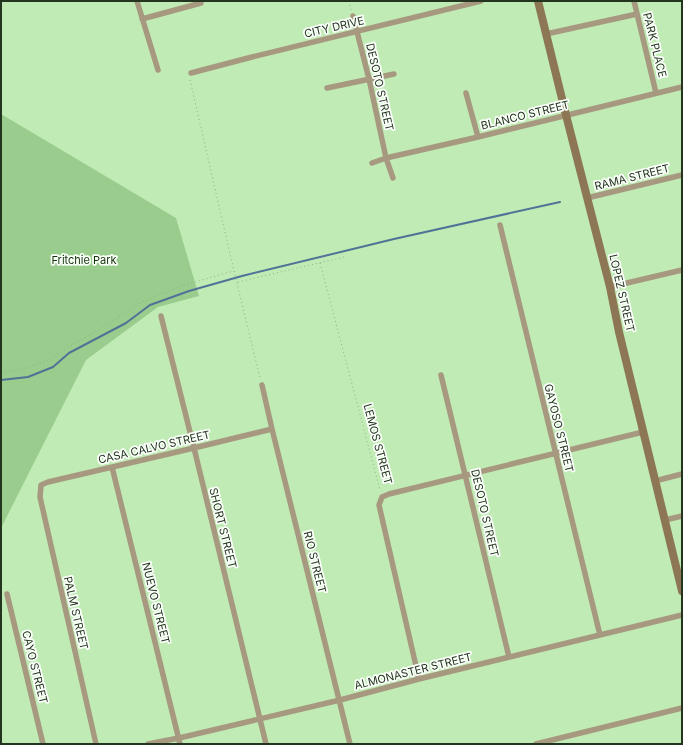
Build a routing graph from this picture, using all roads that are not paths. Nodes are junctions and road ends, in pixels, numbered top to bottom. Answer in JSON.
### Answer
{"nodes":[{"id":1,"x":137,"y":1,"type":"edge"},
{"id":2,"x":481,"y":1,"type":"edge"},
{"id":3,"x":538,"y":1,"type":"edge"},
{"id":4,"x":634,"y":1,"type":"edge"},
{"id":5,"x":201,"y":3,"type":"dead end"},
{"id":6,"x":637,"y":14,"type":"junction"},
{"id":7,"x":353,"y":16,"type":"road end"},
{"id":8,"x":142,"y":20,"type":"junction"},
{"id":9,"x":357,"y":32,"type":"junction"},
{"id":10,"x":546,"y":34,"type":"junction"},
{"id":11,"x":158,"y":70,"type":"dead end"},
{"id":12,"x":191,"y":73,"type":"road end"},
{"id":13,"x":394,"y":74,"type":"dead end"},
{"id":14,"x":369,"y":79,"type":"junction"},
{"id":15,"x":682,"y":87,"type":"edge"},
{"id":16,"x":327,"y":88,"type":"dead end"},
{"id":17,"x":466,"y":93,"type":"dead end"},
{"id":18,"x":656,"y":93,"type":"junction"},
{"id":19,"x":566,"y":115,"type":"junction"},
{"id":20,"x":478,"y":137,"type":"junction"},
{"id":21,"x":386,"y":158,"type":"junction"},
{"id":22,"x":372,"y":163,"type":"dead end"},
{"id":23,"x":682,"y":175,"type":"edge"},
{"id":24,"x":393,"y":178,"type":"dead end"},
{"id":25,"x":587,"y":198,"type":"junction"},
{"id":26,"x":500,"y":225,"type":"dead end"},
{"id":27,"x":682,"y":270,"type":"edge"},
{"id":28,"x":610,"y":287,"type":"junction"},
{"id":29,"x":161,"y":316,"type":"dead end"},
{"id":30,"x":441,"y":374,"type":"dead end"},
{"id":31,"x":262,"y":385,"type":"road end"},
{"id":32,"x":272,"y":429,"type":"junction"},
{"id":33,"x":643,"y":432,"type":"junction"},
{"id":34,"x":194,"y":448,"type":"junction"},
{"id":35,"x":555,"y":453,"type":"junction"},
{"id":36,"x":112,"y":467,"type":"junction"},
{"id":37,"x":682,"y":474,"type":"edge"},
{"id":38,"x":466,"y":475,"type":"junction"},
{"id":39,"x":655,"y":481,"type":"junction"},
{"id":40,"x":41,"y":485,"type":"joint"},
{"id":41,"x":682,"y":516,"type":"edge"},
{"id":42,"x":664,"y":520,"type":"junction"},
{"id":43,"x":682,"y":591,"type":"edge"},
{"id":44,"x":7,"y":594,"type":"dead end"},
{"id":45,"x":682,"y":615,"type":"edge"},
{"id":46,"x":600,"y":635,"type":"junction"},
{"id":47,"x":509,"y":657,"type":"junction"},
{"id":48,"x":419,"y":679,"type":"junction"},
{"id":49,"x":340,"y":700,"type":"junction"},
{"id":50,"x":682,"y":708,"type":"edge"},
{"id":51,"x":260,"y":719,"type":"junction"},
{"id":52,"x":180,"y":741,"type":"edge"},
{"id":53,"x":43,"y":744,"type":"edge"},
{"id":54,"x":96,"y":744,"type":"edge"},
{"id":55,"x":148,"y":744,"type":"edge"},
{"id":56,"x":266,"y":744,"type":"edge"},
{"id":57,"x":350,"y":744,"type":"edge"},
{"id":58,"x":536,"y":744,"type":"edge"}],
"edges":[{"from":1,"to":8,"type":"street"},
{"from":2,"to":9,"type":"street","name":"CITY DRIVE"},
{"from":3,"to":10,"type":"street","name":"LOPEZ STREET"},
{"from":4,"to":6,"type":"street","name":"PARK PLACE"},
{"from":5,"to":8,"type":"street"},
{"from":6,"to":10,"type":"street"},
{"from":6,"to":18,"type":"street","name":"PARK PLACE"},
{"from":7,"to":9,"type":"street","name":"DESOTO STREET"},
{"from":8,"to":11,"type":"street"},
{"from":9,"to":12,"type":"street","name":"CITY DRIVE"},
{"from":9,"to":14,"type":"street","name":"DESOTO STREET"},
{"from":10,"to":19,"type":"street","name":"LOPEZ STREET"},
{"from":13,"to":14,"type":"street"},
{"from":14,"to":16,"type":"street"},
{"from":14,"to":21,"type":"street","name":"DESOTO STREET"},
{"from":15,"to":18,"type":"street","name":"BLANCO STREET"},
{"from":17,"to":20,"type":"street"},
{"from":18,"to":19,"type":"street","name":"BLANCO STREET"},
{"from":19,"to":20,"type":"street","name":"BLANCO STREET"},
{"from":19,"to":25,"type":"street","name":"LOPEZ STREET"},
{"from":20,"to":21,"type":"street","name":"BLANCO STREET"},
{"from":21,"to":22,"type":"street","name":"BLANCO STREET"},
{"from":21,"to":24,"type":"street","name":"DESOTO STREET"},
{"from":23,"to":25,"type":"street","name":"RAMA STREET"},
{"from":25,"to":28,"type":"street","name":"LOPEZ STREET"},
{"from":26,"to":35,"type":"street","name":"GAYOSO STREET"},
{"from":27,"to":28,"type":"street"},
{"from":28,"to":33,"type":"street","name":"LOPEZ STREET"},
{"from":29,"to":34,"type":"street","name":"SHORT STREET"},
{"from":30,"to":38,"type":"street","name":"DESOTO STREET"},
{"from":31,"to":32,"type":"street","name":"RIO STREET"},
{"from":32,"to":34,"type":"street","name":"CASA CALVO STREET"},
{"from":32,"to":49,"type":"street","name":"RIO STREET"},
{"from":33,"to":35,"type":"street"},
{"from":33,"to":39,"type":"street","name":"LOPEZ STREET"},
{"from":34,"to":36,"type":"street","name":"CASA CALVO STREET"},
{"from":34,"to":51,"type":"street","name":"SHORT STREET"},
{"from":35,"to":38,"type":"street"},
{"from":35,"to":46,"type":"street","name":"GAYOSO STREET"},
{"from":36,"to":40,"type":"street","name":"CASA CALVO STREET"},
{"from":36,"to":52,"type":"street","name":"NUEVO STREET"},
{"from":37,"to":39,"type":"street"},
{"from":38,"to":47,"type":"street","name":"DESOTO STREET"},
{"from":38,"to":48,"type":"street","name":"LEMOS STREET"},
{"from":39,"to":42,"type":"street","name":"LOPEZ STREET"},
{"from":40,"to":54,"type":"street","name":"PALM STREET"},
{"from":41,"to":42,"type":"street"},
{"from":42,"to":43,"type":"street","name":"LOPEZ STREET"},
{"from":44,"to":53,"type":"street","name":"CAYO STREET"},
{"from":45,"to":46,"type":"street","name":"ALMONASTER STREET"},
{"from":46,"to":47,"type":"street","name":"ALMONASTER STREET"},
{"from":47,"to":48,"type":"street","name":"ALMONASTER STREET"},
{"from":48,"to":49,"type":"street","name":"ALMONASTER STREET"},
{"from":49,"to":51,"type":"street","name":"ALMONASTER STREET"},
{"from":49,"to":57,"type":"street","name":"RIO STREET"},
{"from":50,"to":58,"type":"street"},
{"from":51,"to":52,"type":"street","name":"ALMONASTER STREET"},
{"from":51,"to":56,"type":"street","name":"SHORT STREET"},
{"from":52,"to":55,"type":"street","name":"ALMONASTER STREET"}]}
